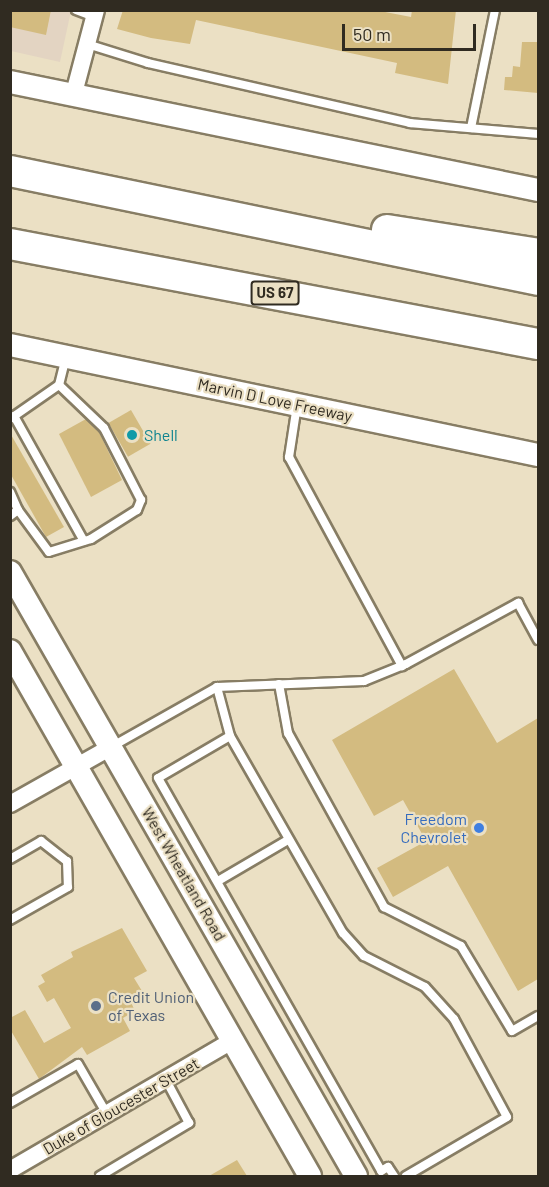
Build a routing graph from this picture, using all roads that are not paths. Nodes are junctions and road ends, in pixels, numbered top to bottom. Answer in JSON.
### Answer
{"nodes":[{"id":1,"x":76,"y":10,"type":"edge"},
{"id":2,"x":495,"y":10,"type":"edge"},
{"id":3,"x":95,"y":14,"type":"edge"},
{"id":4,"x":87,"y":44,"type":"junction"},
{"id":5,"x":10,"y":82,"type":"edge"},
{"id":6,"x":73,"y":97,"type":"junction"},
{"id":7,"x":471,"y":128,"type":"junction"},
{"id":8,"x":538,"y":134,"type":"edge"},
{"id":9,"x":10,"y":171,"type":"edge"},
{"id":10,"x":538,"y":190,"type":"edge"},
{"id":11,"x":203,"y":208,"type":"junction"},
{"id":12,"x":10,"y":244,"type":"edge"},
{"id":13,"x":538,"y":254,"type":"edge"},
{"id":14,"x":538,"y":280,"type":"edge"},
{"id":15,"x":538,"y":344,"type":"edge"},
{"id":16,"x":10,"y":345,"type":"edge"},
{"id":17,"x":66,"y":356,"type":"junction"},
{"id":18,"x":59,"y":385,"type":"junction"},
{"id":19,"x":297,"y":405,"type":"junction"},
{"id":20,"x":12,"y":417,"type":"edge"},
{"id":21,"x":538,"y":455,"type":"edge"},
{"id":22,"x":10,"y":492,"type":"edge"},
{"id":23,"x":14,"y":513,"type":"edge"},
{"id":24,"x":84,"y":541,"type":"junction"},
{"id":25,"x":10,"y":572,"type":"edge"},
{"id":26,"x":10,"y":583,"type":"edge"},
{"id":27,"x":29,"y":604,"type":"junction"},
{"id":28,"x":538,"y":640,"type":"edge"},
{"id":29,"x":10,"y":651,"type":"edge"},
{"id":30,"x":402,"y":666,"type":"junction"},
{"id":31,"x":279,"y":684,"type":"junction"},
{"id":32,"x":217,"y":687,"type":"junction"},
{"id":33,"x":230,"y":736,"type":"junction"},
{"id":34,"x":111,"y":747,"type":"junction"},
{"id":35,"x":76,"y":767,"type":"junction"},
{"id":36,"x":10,"y":804,"type":"edge"},
{"id":37,"x":288,"y":840,"type":"junction"},
{"id":38,"x":10,"y":859,"type":"edge"},
{"id":39,"x":218,"y":881,"type":"junction"},
{"id":40,"x":11,"y":918,"type":"edge"},
{"id":41,"x":538,"y":1016,"type":"edge"},
{"id":42,"x":232,"y":1041,"type":"junction"},
{"id":43,"x":166,"y":1080,"type":"junction"},
{"id":44,"x":10,"y":1103,"type":"edge"},
{"id":45,"x":107,"y":1114,"type":"junction"},
{"id":46,"x":10,"y":1170,"type":"edge"},
{"id":47,"x":100,"y":1176,"type":"edge"},
{"id":48,"x":310,"y":1176,"type":"edge"},
{"id":49,"x":356,"y":1176,"type":"edge"},
{"id":50,"x":394,"y":1176,"type":"edge"},
{"id":51,"x":406,"y":1176,"type":"edge"}],
"edges":[{"from":1,"to":3,"type":"lane"},
{"from":2,"to":7,"type":"lane"},
{"from":3,"to":4,"type":"street"},
{"from":4,"to":6,"type":"street"},
{"from":4,"to":7,"type":"lane"},
{"from":5,"to":6,"type":"main road"},
{"from":6,"to":10,"type":"main road"},
{"from":7,"to":8,"type":"lane"},
{"from":9,"to":11,"type":"highway"},
{"from":11,"to":13,"type":"highway"},
{"from":11,"to":14,"type":"highway"},
{"from":12,"to":15,"type":"highway","number":"US 67"},
{"from":16,"to":17,"type":"main road","name":"Marvin D Love Freeway"},
{"from":17,"to":18,"type":"lane"},
{"from":17,"to":19,"type":"main road","name":"Marvin D Love Freeway"},
{"from":18,"to":20,"type":"lane"},
{"from":18,"to":24,"type":"lane"},
{"from":19,"to":21,"type":"main road","name":"Marvin D Love Freeway"},
{"from":19,"to":30,"type":"lane"},
{"from":20,"to":24,"type":"lane"},
{"from":22,"to":23,"type":"lane"},
{"from":23,"to":24,"type":"lane"},
{"from":25,"to":27,"type":"main road","name":"West Wheatland Road"},
{"from":26,"to":27,"type":"main road"},
{"from":27,"to":34,"type":"main road","name":"West Wheatland Road"},
{"from":28,"to":30,"type":"lane"},
{"from":29,"to":35,"type":"main road"},
{"from":30,"to":31,"type":"lane"},
{"from":31,"to":32,"type":"lane"},
{"from":31,"to":41,"type":"lane"},
{"from":32,"to":33,"type":"lane"},
{"from":32,"to":34,"type":"lane"},
{"from":33,"to":37,"type":"lane"},
{"from":33,"to":39,"type":"lane"},
{"from":34,"to":35,"type":"street"},
{"from":34,"to":49,"type":"main road","name":"West Wheatland Road"},
{"from":35,"to":36,"type":"street"},
{"from":35,"to":42,"type":"main road"},
{"from":37,"to":39,"type":"lane"},
{"from":37,"to":51,"type":"lane"},
{"from":38,"to":40,"type":"lane"},
{"from":39,"to":50,"type":"lane"},
{"from":42,"to":43,"type":"street","name":"Duke of Gloucester Street"},
{"from":42,"to":48,"type":"main road"},
{"from":43,"to":45,"type":"street","name":"Duke of Gloucester Street"},
{"from":43,"to":47,"type":"lane"},
{"from":44,"to":45,"type":"lane"},
{"from":45,"to":46,"type":"street","name":"Duke of Gloucester Street"}]}
